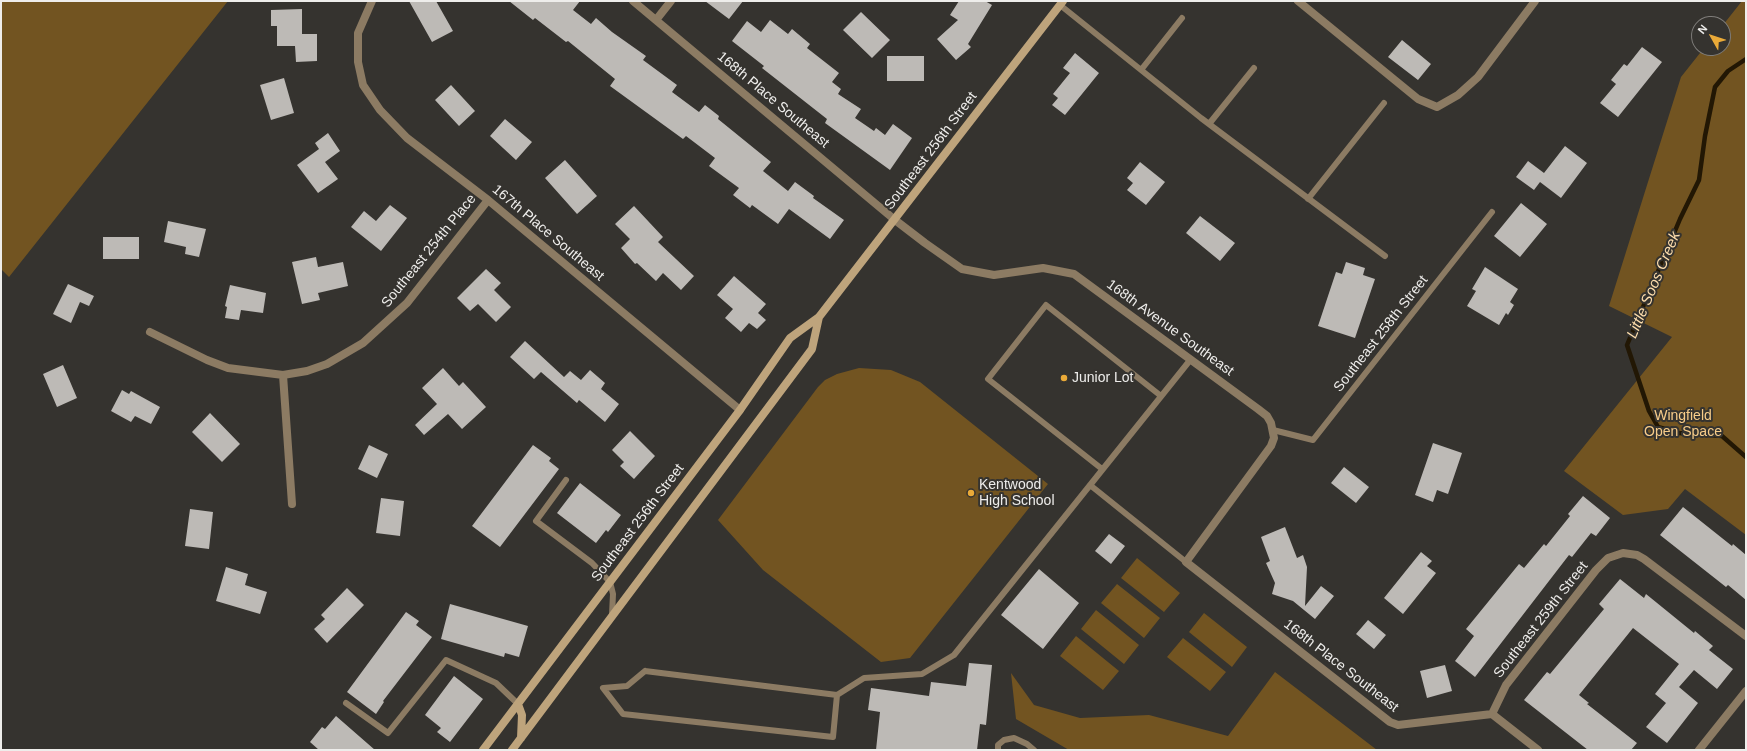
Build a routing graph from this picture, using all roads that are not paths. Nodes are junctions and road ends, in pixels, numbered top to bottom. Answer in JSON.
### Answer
{"nodes":[{"id":1,"x":372,"y":1,"type":"edge"},
{"id":2,"x":633,"y":1,"type":"edge"},
{"id":3,"x":671,"y":1,"type":"edge"},
{"id":4,"x":1298,"y":1,"type":"edge"},
{"id":5,"x":1535,"y":1,"type":"edge"},
{"id":6,"x":1061,"y":3,"type":"edge"},
{"id":7,"x":1182,"y":18,"type":"dead end"},
{"id":8,"x":656,"y":20,"type":"junction"},
{"id":9,"x":1254,"y":68,"type":"dead end"},
{"id":10,"x":1141,"y":70,"type":"junction"},
{"id":11,"x":1384,"y":102,"type":"dead end"},
{"id":12,"x":1209,"y":124,"type":"junction"},
{"id":13,"x":1308,"y":199,"type":"junction"},
{"id":14,"x":488,"y":200,"type":"junction"},
{"id":15,"x":1492,"y":212,"type":"dead end"},
{"id":16,"x":895,"y":220,"type":"junction"},
{"id":17,"x":1385,"y":256,"type":"dead end"},
{"id":18,"x":819,"y":317,"type":"junction"},
{"id":19,"x":150,"y":332,"type":"dead end"},
{"id":20,"x":1191,"y":359,"type":"junction"},
{"id":21,"x":283,"y":375,"type":"junction"},
{"id":22,"x":1161,"y":396,"type":"junction"},
{"id":23,"x":740,"y":410,"type":"junction"},
{"id":24,"x":1273,"y":430,"type":"junction"},
{"id":25,"x":1102,"y":470,"type":"junction"},
{"id":26,"x":566,"y":480,"type":"dead end"},
{"id":27,"x":1090,"y":485,"type":"junction"},
{"id":28,"x":292,"y":504,"type":"dead end"},
{"id":29,"x":1186,"y":562,"type":"junction"},
{"id":30,"x":610,"y":582,"type":"junction"},
{"id":31,"x":612,"y":618,"type":"junction"},
{"id":32,"x":1746,"y":636,"type":"edge"},
{"id":33,"x":1746,"y":691,"type":"edge"},
{"id":34,"x":837,"y":695,"type":"junction"},
{"id":35,"x":346,"y":703,"type":"dead end"},
{"id":36,"x":518,"y":704,"type":"junction"},
{"id":37,"x":1492,"y":714,"type":"junction"},
{"id":38,"x":521,"y":738,"type":"junction"},
{"id":39,"x":483,"y":750,"type":"edge"},
{"id":40,"x":512,"y":750,"type":"edge"},
{"id":41,"x":998,"y":750,"type":"edge"},
{"id":42,"x":1034,"y":750,"type":"edge"},
{"id":43,"x":1538,"y":750,"type":"edge"},
{"id":44,"x":1699,"y":750,"type":"edge"}],
"edges":[{"from":1,"to":14,"type":"street","name":"167th Place Southeast"},
{"from":2,"to":8,"type":"street","name":"168th Place Southeast"},
{"from":3,"to":8,"type":"street"},
{"from":4,"to":5,"type":"street"},
{"from":6,"to":10,"type":"lane"},
{"from":6,"to":16,"type":"main road","name":"Southeast 256th Street"},
{"from":7,"to":10,"type":"lane"},
{"from":8,"to":16,"type":"street","name":"168th Place Southeast"},
{"from":9,"to":12,"type":"lane"},
{"from":10,"to":12,"type":"lane"},
{"from":11,"to":13,"type":"lane"},
{"from":12,"to":13,"type":"lane"},
{"from":13,"to":17,"type":"lane"},
{"from":14,"to":21,"type":"street","name":"Southeast 254th Place"},
{"from":14,"to":23,"type":"street","name":"167th Place Southeast"},
{"from":15,"to":24,"type":"lane","name":"Southeast 258th Street"},
{"from":16,"to":18,"type":"main road","name":"Southeast 256th Street"},
{"from":16,"to":20,"type":"street","name":"168th Avenue Southeast"},
{"from":18,"to":23,"type":"main road","name":"Southeast 256th Street"},
{"from":18,"to":31,"type":"main road","name":"Southeast 256th Street"},
{"from":19,"to":21,"type":"street","name":"Southeast 254th Place"},
{"from":20,"to":22,"type":"lane"},
{"from":20,"to":24,"type":"street","name":"168th Avenue Southeast"},
{"from":21,"to":28,"type":"street"},
{"from":22,"to":25,"type":"lane"},
{"from":22,"to":25,"type":"lane"},
{"from":23,"to":30,"type":"main road","name":"Southeast 256th Street"},
{"from":24,"to":29,"type":"street"},
{"from":25,"to":27,"type":"lane"},
{"from":26,"to":30,"type":"lane"},
{"from":27,"to":29,"type":"lane"},
{"from":27,"to":34,"type":"lane"},
{"from":29,"to":37,"type":"street","name":"168th Place Southeast"},
{"from":30,"to":31,"type":"lane"},
{"from":30,"to":36,"type":"main road","name":"Southeast 256th Street"},
{"from":31,"to":38,"type":"main road","name":"Southeast 256th Street"},
{"from":32,"to":37,"type":"street","name":"Southeast 259th Street"},
{"from":33,"to":44,"type":"street"},
{"from":34,"to":34,"type":"lane"},
{"from":35,"to":36,"type":"lane"},
{"from":36,"to":38,"type":"main road"},
{"from":36,"to":39,"type":"main road","name":"Southeast 256th Street"},
{"from":37,"to":43,"type":"street"},
{"from":38,"to":40,"type":"main road","name":"Southeast 256th Street"},
{"from":41,"to":42,"type":"lane"}]}
